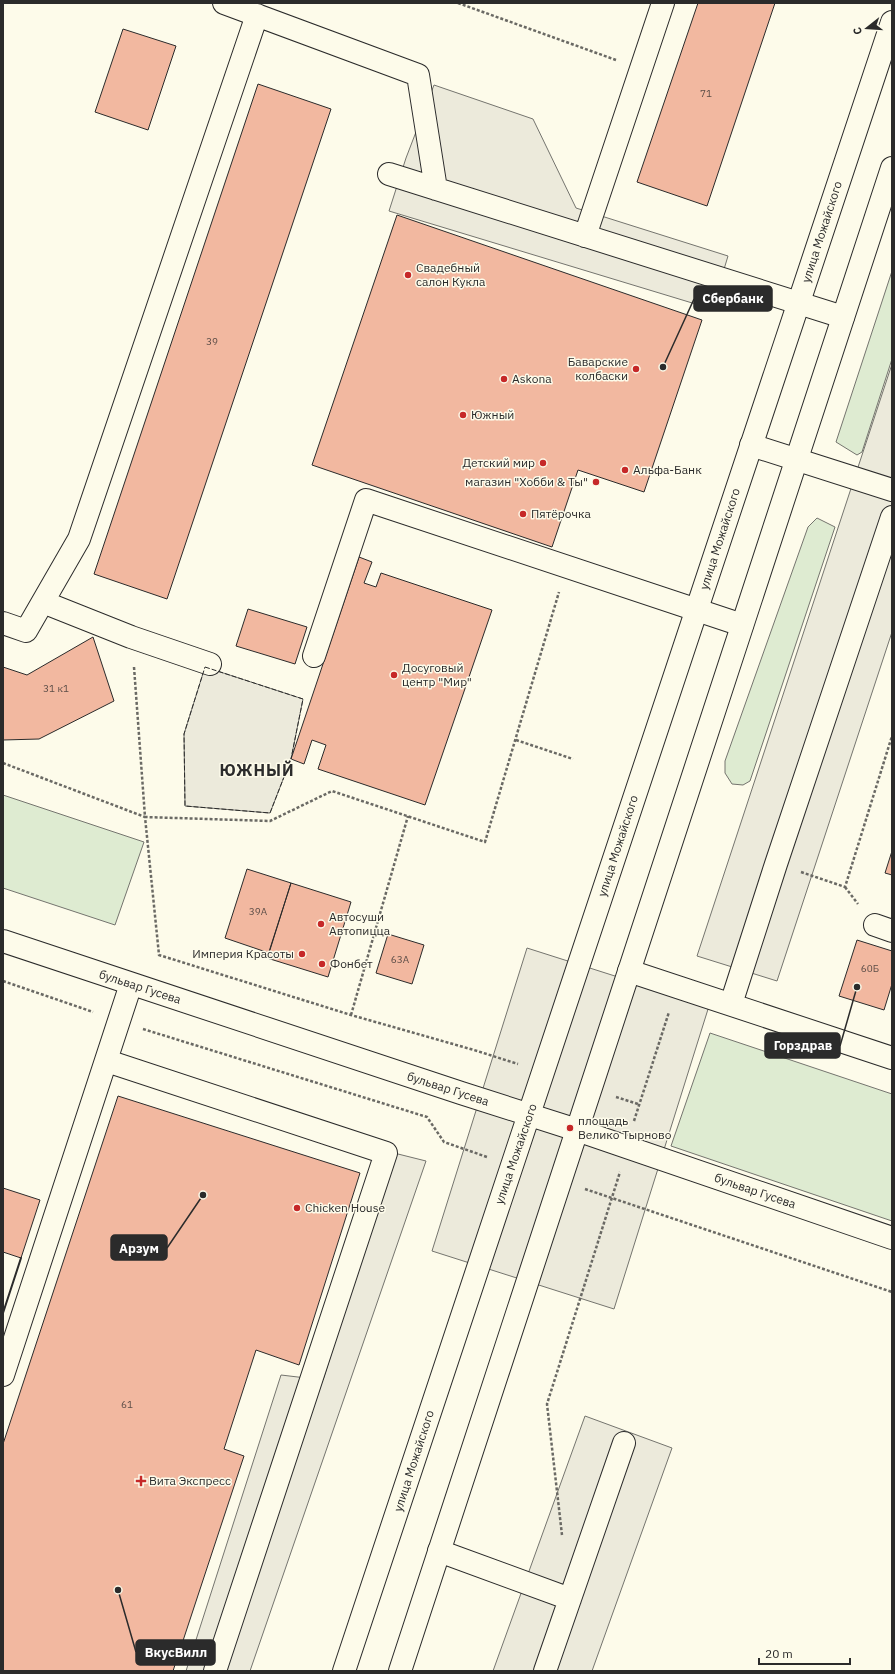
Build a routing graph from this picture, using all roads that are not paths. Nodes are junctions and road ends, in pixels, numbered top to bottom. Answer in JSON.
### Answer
{"nodes":[{"id":1,"x":224,"y":3,"type":"edge"},
{"id":2,"x":663,"y":3,"type":"edge"},
{"id":3,"x":257,"y":16,"type":"junction"},
{"id":4,"x":892,"y":22,"type":"edge"},
{"id":5,"x":892,"y":168,"type":"edge"},
{"id":6,"x":389,"y":174,"type":"dead end"},
{"id":7,"x":436,"y":189,"type":"junction"},
{"id":8,"x":585,"y":236,"type":"junction"},
{"id":9,"x":799,"y":303,"type":"junction"},
{"id":10,"x":843,"y":317,"type":"junction"},
{"id":11,"x":752,"y":445,"type":"junction"},
{"id":12,"x":796,"y":460,"type":"junction"},
{"id":13,"x":892,"y":490,"type":"edge"},
{"id":14,"x":892,"y":517,"type":"edge"},
{"id":15,"x":43,"y":602,"type":"junction"},
{"id":16,"x":696,"y":610,"type":"junction"},
{"id":17,"x":3,"y":623,"type":"edge"},
{"id":18,"x":742,"y":625,"type":"junction"},
{"id":19,"x":314,"y":656,"type":"dead end"},
{"id":20,"x":210,"y":664,"type":"dead end"},
{"id":21,"x":3,"y":941,"type":"edge"},
{"id":22,"x":629,"y":971,"type":"junction"},
{"id":23,"x":131,"y":984,"type":"junction"},
{"id":24,"x":731,"y":1004,"type":"junction"},
{"id":25,"x":892,"y":1058,"type":"edge"},
{"id":26,"x":106,"y":1061,"type":"junction"},
{"id":27,"x":529,"y":1116,"type":"junction"},
{"id":28,"x":577,"y":1130,"type":"junction"},
{"id":29,"x":892,"y":1238,"type":"edge"},
{"id":30,"x":3,"y":1375,"type":"edge"},
{"id":31,"x":624,"y":1443,"type":"dead end"},
{"id":32,"x":439,"y":1551,"type":"junction"},
{"id":33,"x":570,"y":1599,"type":"junction"},
{"id":34,"x":215,"y":1671,"type":"edge"},
{"id":35,"x":344,"y":1671,"type":"edge"},
{"id":36,"x":400,"y":1671,"type":"edge"},
{"id":37,"x":545,"y":1671,"type":"edge"}],
"edges":[{"from":1,"to":3,"type":"main road"},
{"from":2,"to":8,"type":"main road"},
{"from":3,"to":7,"type":"main road"},
{"from":3,"to":15,"type":"main road"},
{"from":4,"to":9,"type":"main road","name":"улица Можайского"},
{"from":5,"to":10,"type":"main road"},
{"from":6,"to":7,"type":"main road"},
{"from":7,"to":8,"type":"main road"},
{"from":8,"to":9,"type":"main road"},
{"from":9,"to":10,"type":"main road"},
{"from":9,"to":11,"type":"main road","name":"улица Можайского"},
{"from":10,"to":12,"type":"main road"},
{"from":11,"to":12,"type":"main road"},
{"from":11,"to":16,"type":"main road","name":"улица Можайского"},
{"from":12,"to":13,"type":"main road"},
{"from":12,"to":18,"type":"main road"},
{"from":14,"to":24,"type":"main road"},
{"from":15,"to":17,"type":"main road"},
{"from":15,"to":20,"type":"main road"},
{"from":16,"to":18,"type":"main road"},
{"from":16,"to":19,"type":"main road"},
{"from":16,"to":27,"type":"main road","name":"улица Можайского"},
{"from":18,"to":22,"type":"main road"},
{"from":21,"to":23,"type":"main road","name":"бульвар Гусева"},
{"from":22,"to":24,"type":"main road"},
{"from":22,"to":28,"type":"main road"},
{"from":23,"to":26,"type":"main road"},
{"from":23,"to":27,"type":"main road","name":"бульвар Гусева"},
{"from":24,"to":25,"type":"main road"},
{"from":26,"to":30,"type":"main road"},
{"from":26,"to":34,"type":"main road"},
{"from":27,"to":28,"type":"main road","name":"бульвар Гусева"},
{"from":27,"to":35,"type":"main road","name":"улица Можайского"},
{"from":28,"to":29,"type":"main road","name":"бульвар Гусева"},
{"from":28,"to":32,"type":"main road"},
{"from":31,"to":33,"type":"main road"},
{"from":32,"to":33,"type":"main road"},
{"from":32,"to":36,"type":"main road"},
{"from":33,"to":37,"type":"main road"}]}
